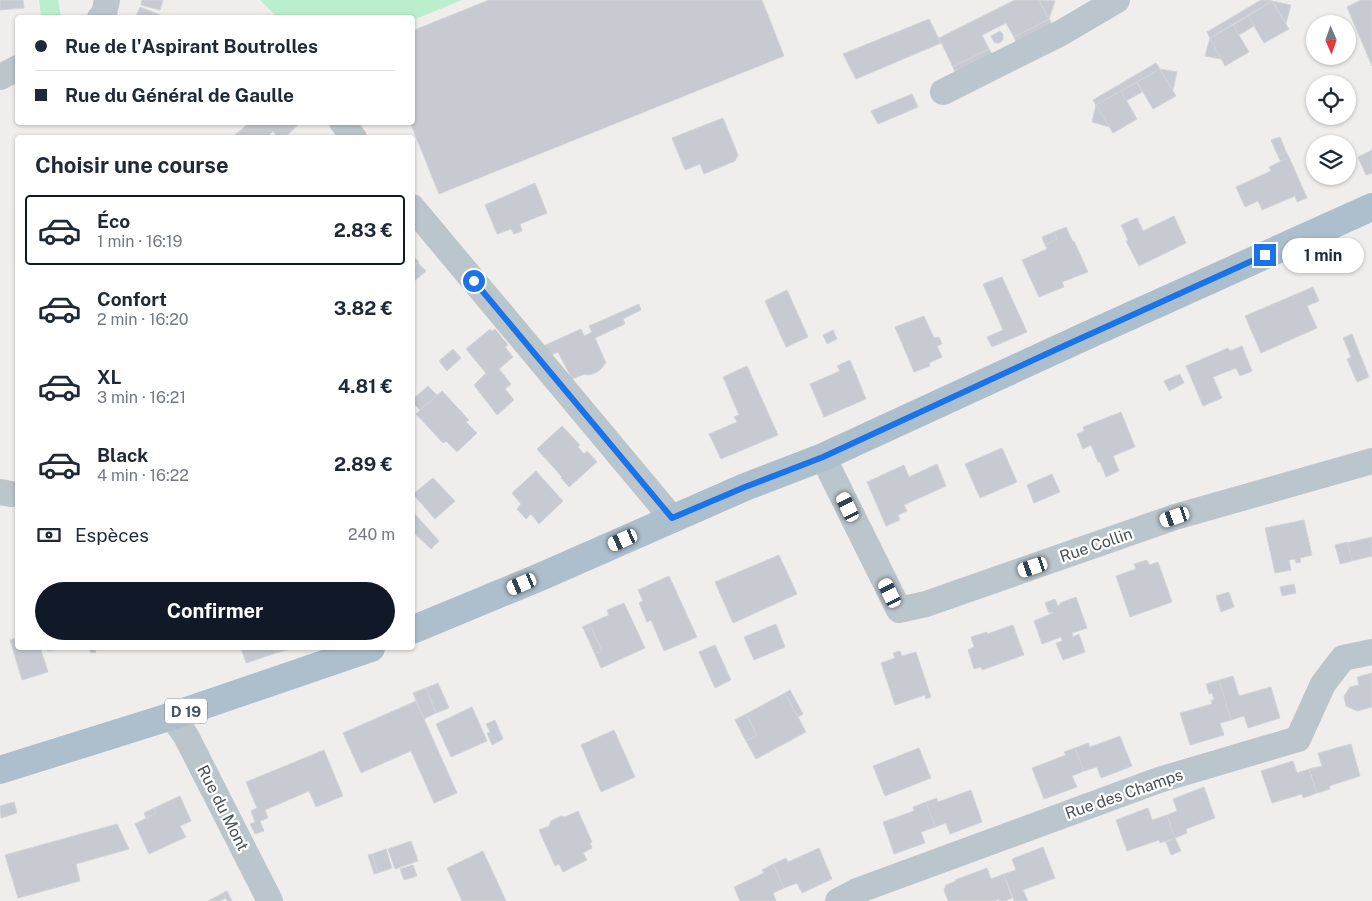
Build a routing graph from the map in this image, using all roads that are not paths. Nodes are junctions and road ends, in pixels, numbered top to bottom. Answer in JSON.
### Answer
{"nodes":[{"id":1,"x":107,"y":0,"type":"edge"},
{"id":2,"x":1117,"y":0,"type":"edge"},
{"id":3,"x":103,"y":15,"type":"edge"},
{"id":4,"x":15,"y":70,"type":"edge"},
{"id":5,"x":0,"y":77,"type":"edge"},
{"id":6,"x":943,"y":92,"type":"dead end"},
{"id":7,"x":1372,"y":207,"type":"edge"},
{"id":8,"x":415,"y":211,"type":"edge"},
{"id":9,"x":823,"y":457,"type":"junction"},
{"id":10,"x":1372,"y":461,"type":"edge"},
{"id":11,"x":672,"y":518,"type":"junction"},
{"id":12,"x":415,"y":629,"type":"edge"},
{"id":13,"x":365,"y":650,"type":"edge"},
{"id":14,"x":1372,"y":652,"type":"edge"},
{"id":15,"x":172,"y":716,"type":"junction"},
{"id":16,"x":0,"y":770,"type":"edge"},
{"id":17,"x":270,"y":901,"type":"edge"},
{"id":18,"x":838,"y":901,"type":"edge"}],
"edges":[{"from":1,"to":3,"type":"street"},
{"from":2,"to":6,"type":"street"},
{"from":4,"to":5,"type":"street"},
{"from":7,"to":9,"type":"main road"},
{"from":8,"to":11,"type":"street"},
{"from":9,"to":10,"type":"street","name":"Rue Collin"},
{"from":9,"to":11,"type":"main road"},
{"from":11,"to":12,"type":"main road"},
{"from":13,"to":15,"type":"main road","number":"D 19"},
{"from":14,"to":18,"type":"street","name":"Rue des Champs"},
{"from":15,"to":16,"type":"main road","number":"D 19"},
{"from":15,"to":17,"type":"street","name":"Rue du Mont"}]}
